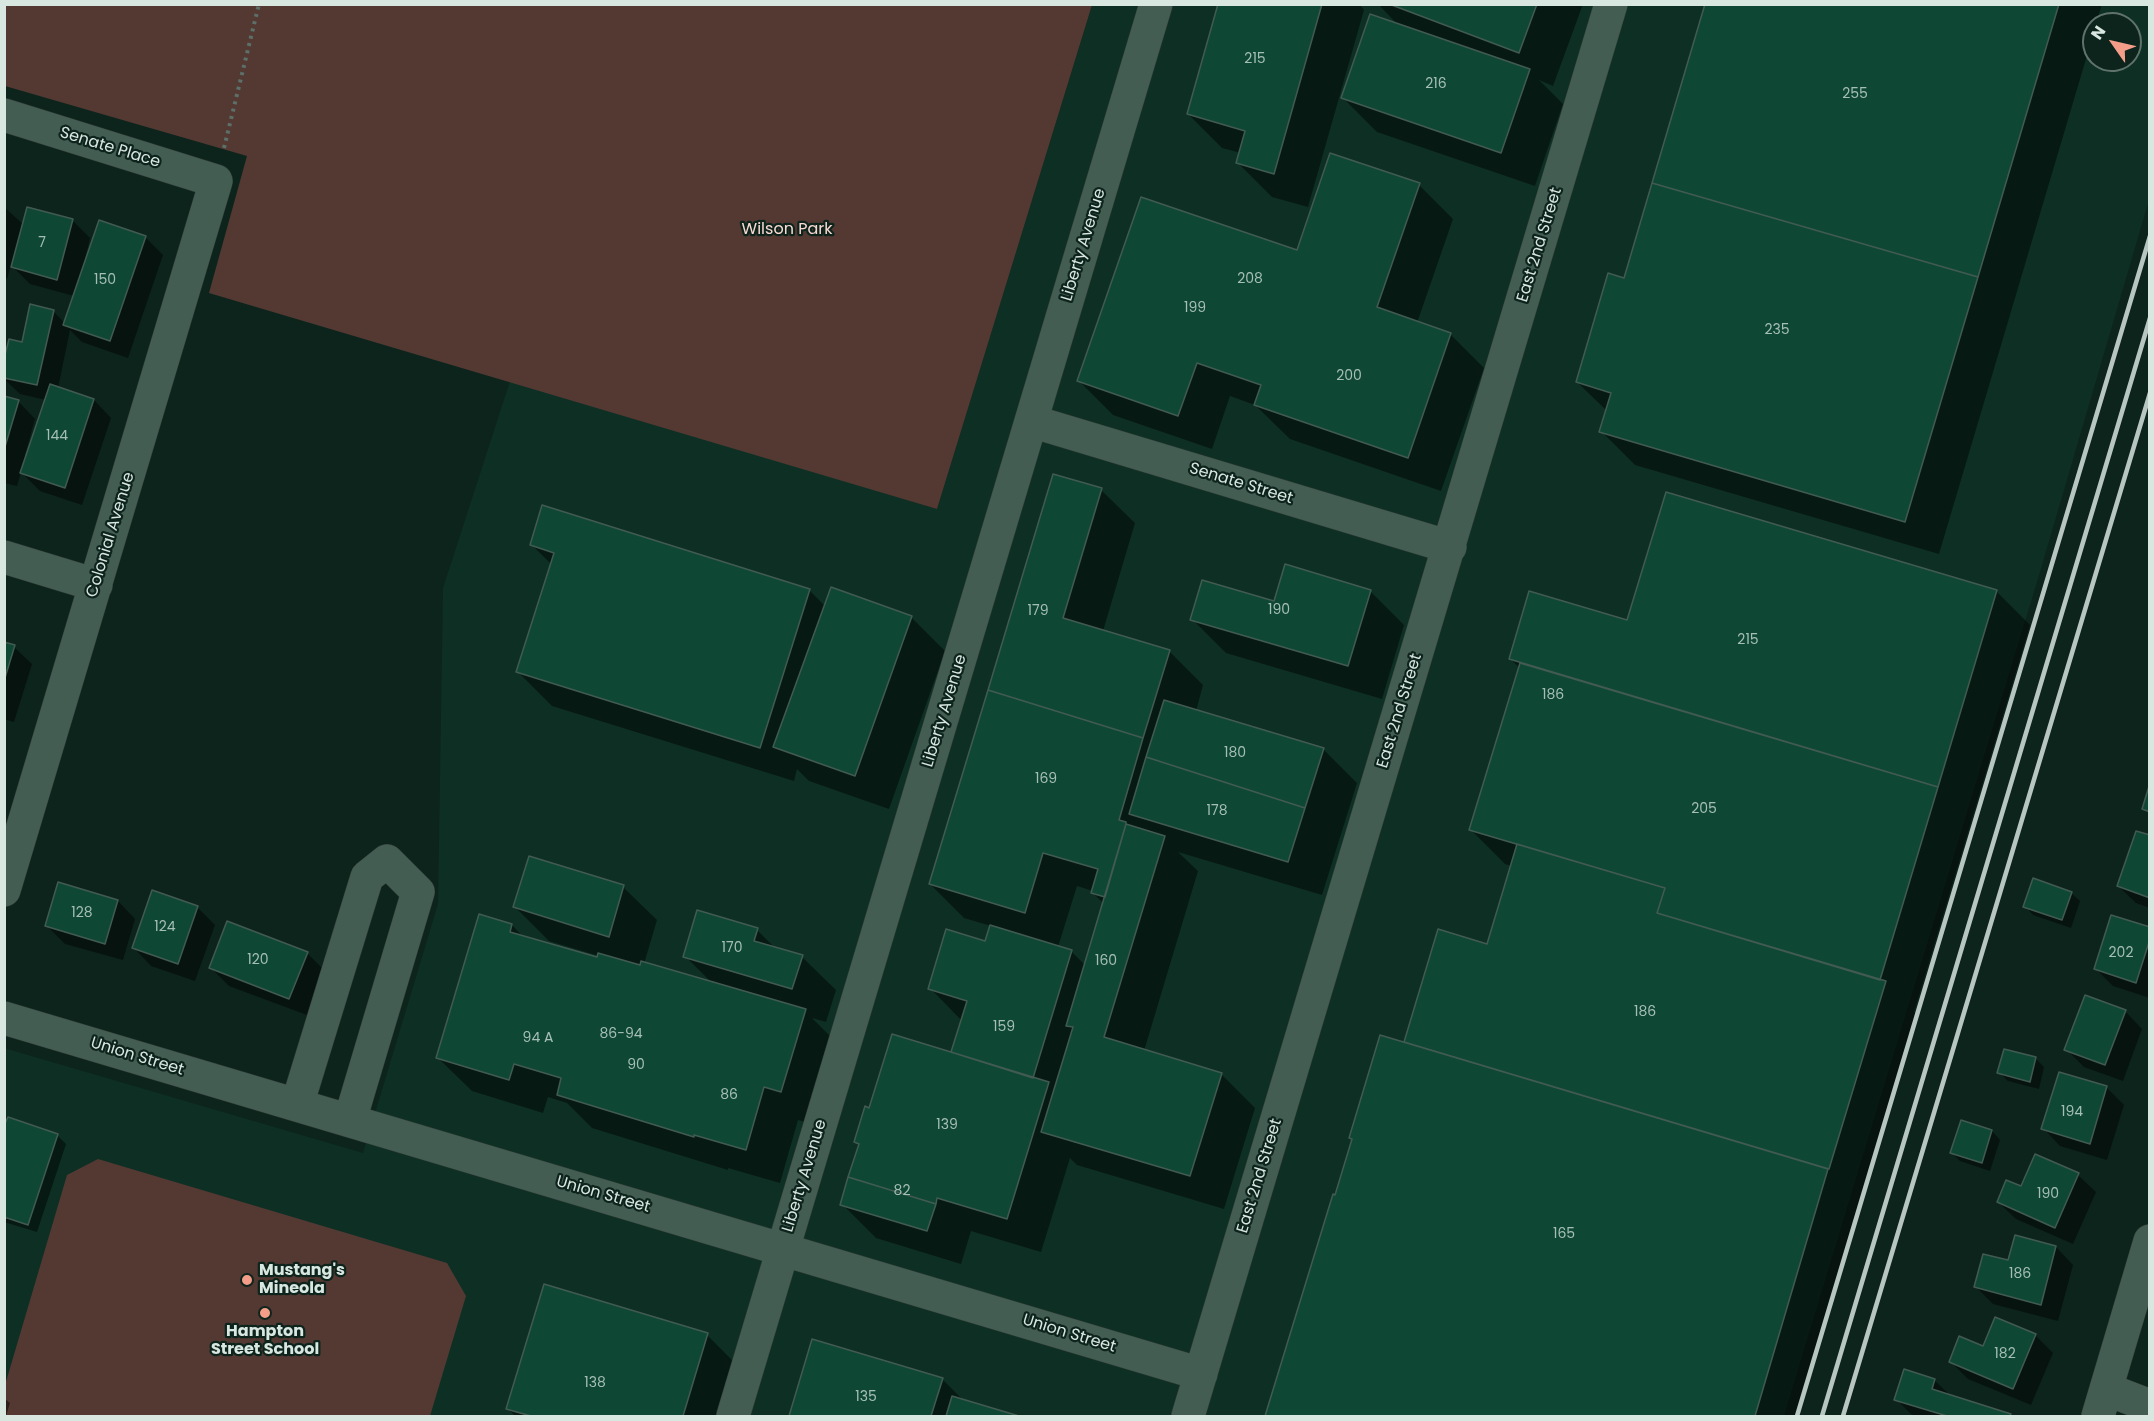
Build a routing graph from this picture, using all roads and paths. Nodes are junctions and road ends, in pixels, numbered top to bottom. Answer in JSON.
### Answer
{"nodes":[{"id":1,"x":260,"y":4,"type":"edge"},
{"id":2,"x":1156,"y":4,"type":"edge"},
{"id":3,"x":1611,"y":4,"type":"edge"},
{"id":4,"x":4,"y":115,"type":"edge"},
{"id":5,"x":216,"y":181,"type":"junction"},
{"id":6,"x":1031,"y":421,"type":"junction"},
{"id":7,"x":1450,"y":547,"type":"junction"},
{"id":8,"x":4,"y":557,"type":"edge"},
{"id":9,"x":96,"y":585,"type":"junction"},
{"id":10,"x":4,"y":890,"type":"edge"},
{"id":11,"x":4,"y":1018,"type":"edge"},
{"id":12,"x":297,"y":1105,"type":"junction"},
{"id":13,"x":350,"y":1120,"type":"junction"},
{"id":14,"x":2150,"y":1241,"type":"edge"},
{"id":15,"x":783,"y":1249,"type":"junction"},
{"id":16,"x":1201,"y":1374,"type":"junction"},
{"id":17,"x":2102,"y":1403,"type":"edge"},
{"id":18,"x":2150,"y":1406,"type":"edge"},
{"id":19,"x":733,"y":1416,"type":"edge"},
{"id":20,"x":1188,"y":1416,"type":"edge"}],
"edges":[{"from":1,"to":5,"type":"path"},
{"from":2,"to":6,"type":"street","name":"Liberty Avenue"},
{"from":3,"to":7,"type":"street","name":"East 2nd Street"},
{"from":4,"to":5,"type":"street","name":"Senate Place"},
{"from":5,"to":9,"type":"street","name":"Colonial Avenue"},
{"from":6,"to":7,"type":"street","name":"Senate Street"},
{"from":6,"to":15,"type":"street","name":"Liberty Avenue"},
{"from":7,"to":16,"type":"street","name":"East 2nd Street"},
{"from":8,"to":9,"type":"street"},
{"from":9,"to":10,"type":"street","name":"Colonial Avenue"},
{"from":11,"to":12,"type":"street","name":"Union Street"},
{"from":12,"to":13,"type":"street","name":"Union Street"},
{"from":12,"to":13,"type":"street"},
{"from":13,"to":15,"type":"street","name":"Union Street"},
{"from":14,"to":17,"type":"street"},
{"from":15,"to":16,"type":"street","name":"Union Street"},
{"from":15,"to":19,"type":"street","name":"Liberty Avenue"},
{"from":16,"to":20,"type":"street","name":"East 2nd Street"},
{"from":17,"to":18,"type":"street"}]}
